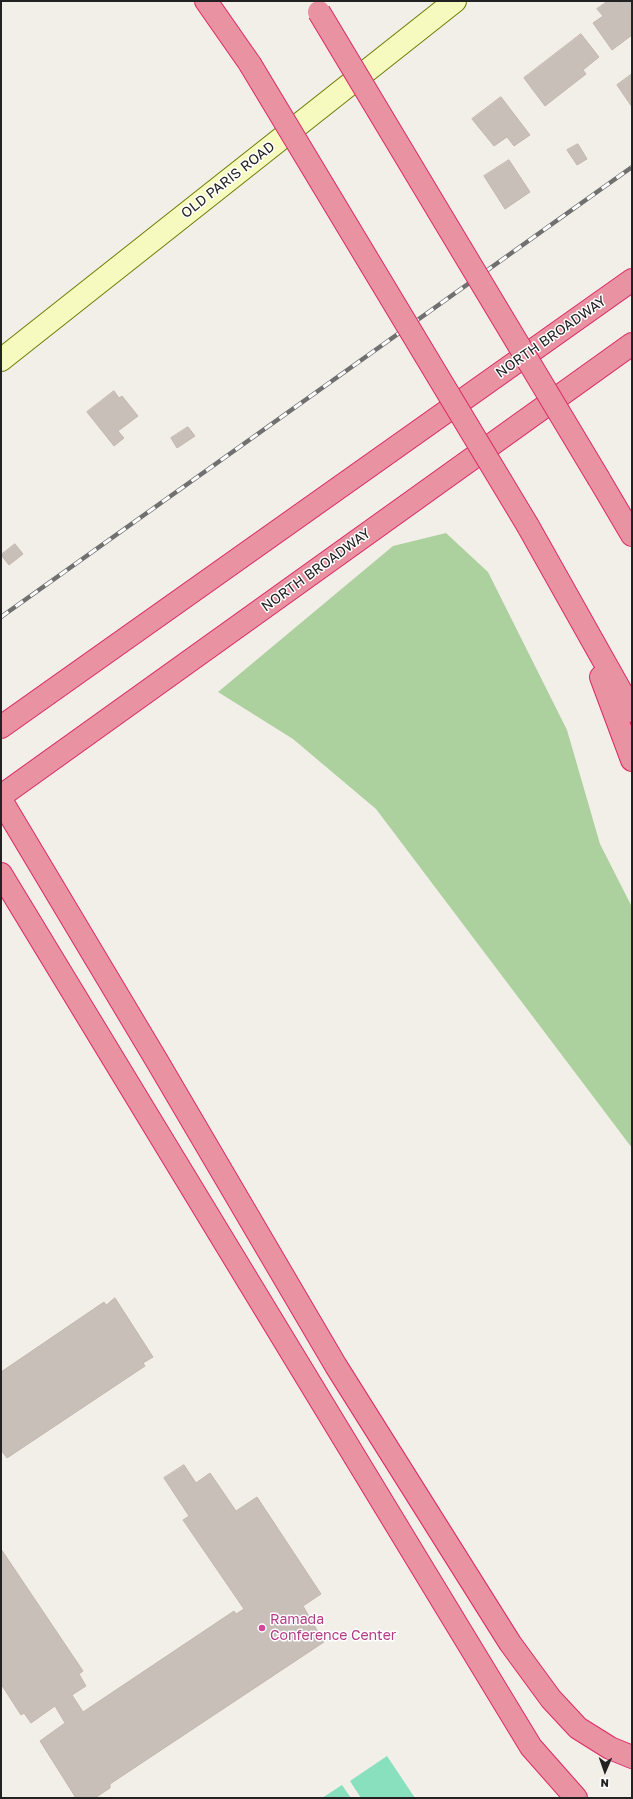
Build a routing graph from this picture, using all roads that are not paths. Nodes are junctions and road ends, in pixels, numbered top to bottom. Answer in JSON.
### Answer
{"nodes":[{"id":1,"x":206,"y":1,"type":"edge"},
{"id":2,"x":455,"y":1,"type":"edge"},
{"id":3,"x":315,"y":6,"type":"edge"},
{"id":4,"x":632,"y":280,"type":"edge"},
{"id":5,"x":632,"y":344,"type":"edge"},
{"id":6,"x":1,"y":360,"type":"edge"},
{"id":7,"x":632,"y":535,"type":"edge"},
{"id":8,"x":577,"y":612,"type":"junction"},
{"id":9,"x":632,"y":711,"type":"edge"},
{"id":10,"x":1,"y":727,"type":"edge"},
{"id":11,"x":632,"y":760,"type":"edge"},
{"id":12,"x":1,"y":796,"type":"edge"},
{"id":13,"x":1,"y":800,"type":"edge"},
{"id":14,"x":1,"y":874,"type":"edge"},
{"id":15,"x":632,"y":1757,"type":"edge"},
{"id":16,"x":576,"y":1798,"type":"edge"}],
"edges":[{"from":1,"to":8,"type":"highway","bridge":true},
{"from":2,"to":6,"type":"street","name":"OLD PARIS ROAD"},
{"from":3,"to":7,"type":"highway","bridge":true},
{"from":4,"to":10,"type":"highway","name":"NORTH BROADWAY"},
{"from":5,"to":12,"type":"highway","name":"NORTH BROADWAY"},
{"from":8,"to":9,"type":"highway"},
{"from":8,"to":11,"type":"highway"},
{"from":13,"to":15,"type":"highway"},
{"from":14,"to":16,"type":"highway"}]}
